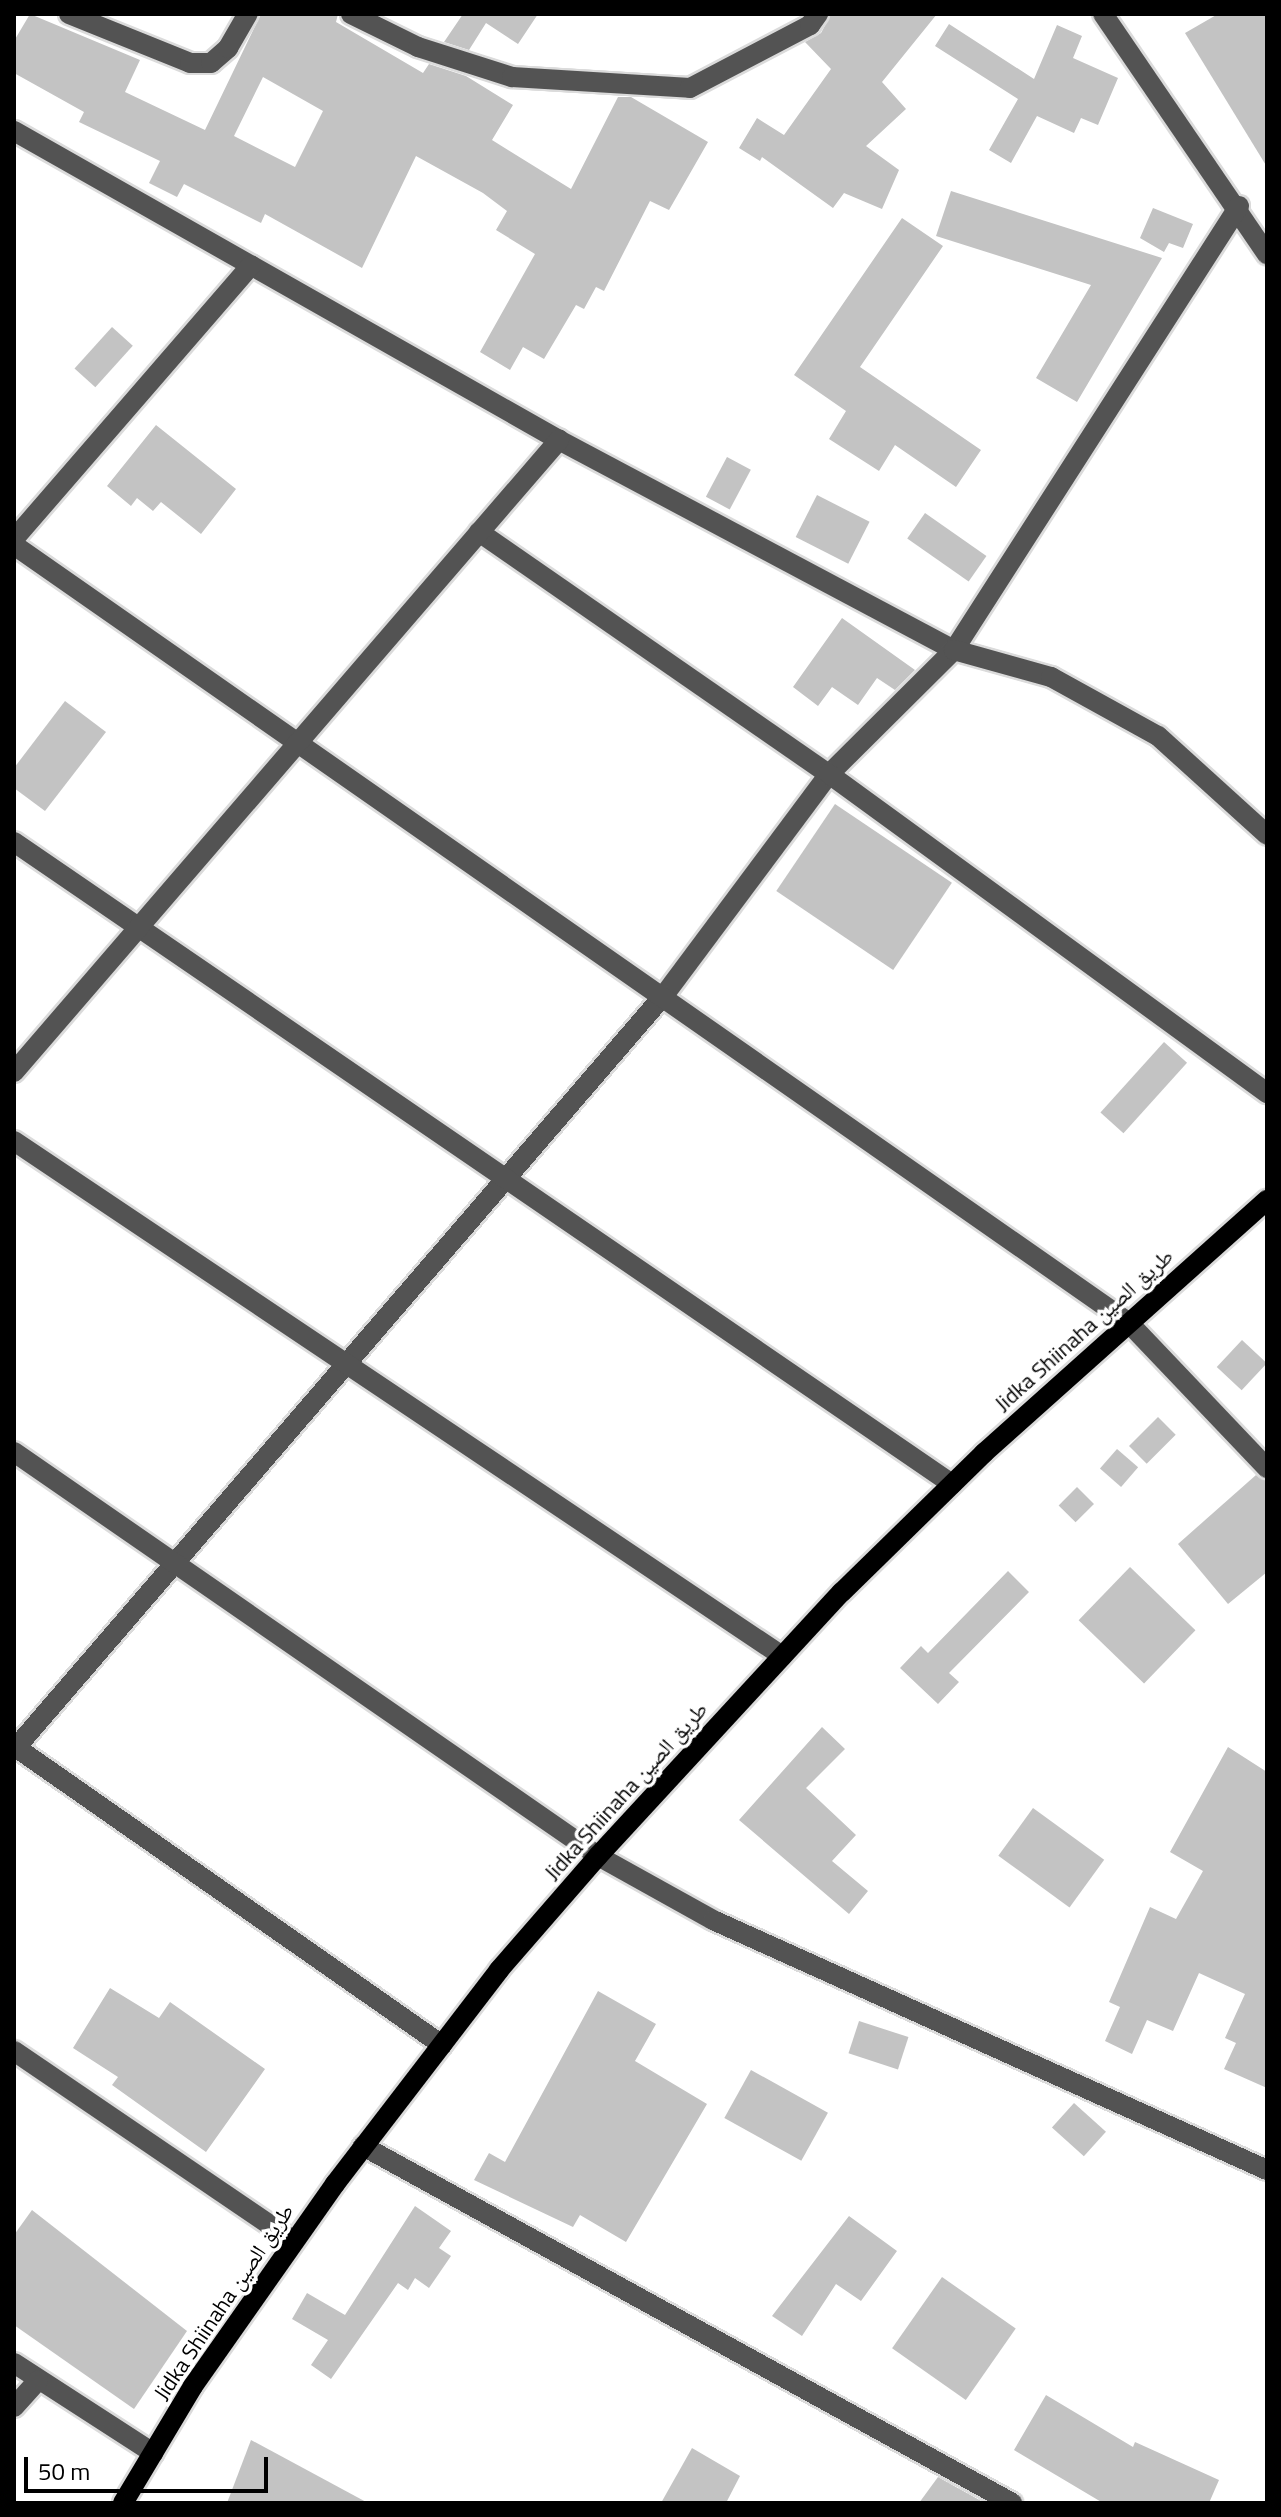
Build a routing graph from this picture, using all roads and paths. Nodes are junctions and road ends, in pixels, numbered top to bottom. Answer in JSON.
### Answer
{"nodes":[{"id":1,"x":69,"y":14,"type":"edge"},
{"id":2,"x":248,"y":14,"type":"edge"},
{"id":3,"x":351,"y":14,"type":"edge"},
{"id":4,"x":818,"y":14,"type":"edge"},
{"id":5,"x":1103,"y":14,"type":"edge"},
{"id":6,"x":14,"y":131,"type":"edge"},
{"id":7,"x":1239,"y":206,"type":"junction"},
{"id":8,"x":1267,"y":254,"type":"edge"},
{"id":9,"x":251,"y":265,"type":"junction"},
{"id":10,"x":559,"y":440,"type":"junction"},
{"id":11,"x":479,"y":532,"type":"junction"},
{"id":12,"x":14,"y":539,"type":"edge"},
{"id":13,"x":14,"y":545,"type":"edge"},
{"id":14,"x":954,"y":650,"type":"junction"},
{"id":15,"x":297,"y":744,"type":"junction"},
{"id":16,"x":829,"y":774,"type":"junction"},
{"id":17,"x":1267,"y":835,"type":"edge"},
{"id":18,"x":14,"y":842,"type":"edge"},
{"id":19,"x":138,"y":928,"type":"junction"},
{"id":20,"x":664,"y":995,"type":"junction"},
{"id":21,"x":14,"y":1072,"type":"edge"},
{"id":22,"x":1267,"y":1093,"type":"edge"},
{"id":23,"x":14,"y":1141,"type":"edge"},
{"id":24,"x":508,"y":1177,"type":"junction"},
{"id":25,"x":1267,"y":1200,"type":"edge"},
{"id":26,"x":1128,"y":1322,"type":"junction"},
{"id":27,"x":349,"y":1362,"type":"junction"},
{"id":28,"x":14,"y":1452,"type":"edge"},
{"id":29,"x":1267,"y":1468,"type":"edge"},
{"id":30,"x":952,"y":1484,"type":"junction"},
{"id":31,"x":176,"y":1562,"type":"junction"},
{"id":32,"x":782,"y":1656,"type":"junction"},
{"id":33,"x":15,"y":1748,"type":"edge"},
{"id":34,"x":598,"y":1856,"type":"junction"},
{"id":35,"x":442,"y":2045,"type":"junction"},
{"id":36,"x":14,"y":2051,"type":"edge"},
{"id":37,"x":363,"y":2146,"type":"junction"},
{"id":38,"x":1267,"y":2170,"type":"edge"},
{"id":39,"x":294,"y":2241,"type":"junction"},
{"id":40,"x":14,"y":2363,"type":"edge"},
{"id":41,"x":38,"y":2380,"type":"junction"},
{"id":42,"x":14,"y":2383,"type":"edge"},
{"id":43,"x":14,"y":2407,"type":"edge"},
{"id":44,"x":153,"y":2453,"type":"junction"},
{"id":45,"x":123,"y":2503,"type":"edge"},
{"id":46,"x":1012,"y":2503,"type":"edge"}],
"edges":[{"from":1,"to":2,"type":"street"},
{"from":3,"to":4,"type":"street"},
{"from":5,"to":7,"type":"street"},
{"from":6,"to":9,"type":"street"},
{"from":7,"to":8,"type":"street"},
{"from":7,"to":14,"type":"street"},
{"from":9,"to":10,"type":"street"},
{"from":9,"to":12,"type":"street"},
{"from":10,"to":11,"type":"street"},
{"from":10,"to":14,"type":"street"},
{"from":11,"to":15,"type":"street"},
{"from":11,"to":16,"type":"street"},
{"from":13,"to":15,"type":"street"},
{"from":14,"to":16,"type":"street"},
{"from":14,"to":17,"type":"street"},
{"from":15,"to":19,"type":"street"},
{"from":15,"to":20,"type":"street"},
{"from":16,"to":20,"type":"street"},
{"from":16,"to":22,"type":"street"},
{"from":18,"to":19,"type":"street"},
{"from":19,"to":21,"type":"street"},
{"from":19,"to":24,"type":"street"},
{"from":20,"to":24,"type":"street"},
{"from":20,"to":26,"type":"street"},
{"from":23,"to":27,"type":"street"},
{"from":24,"to":27,"type":"street"},
{"from":24,"to":30,"type":"street"},
{"from":25,"to":26,"type":"main road","name":"Jidka Shiinaha طريق الصين"},
{"from":26,"to":29,"type":"street"},
{"from":26,"to":30,"type":"main road","name":"Jidka Shiinaha طريق الصين"},
{"from":27,"to":31,"type":"street"},
{"from":27,"to":32,"type":"street"},
{"from":28,"to":31,"type":"street"},
{"from":30,"to":32,"type":"main road","name":"Jidka Shiinaha طريق الصين"},
{"from":31,"to":33,"type":"street"},
{"from":31,"to":34,"type":"street"},
{"from":32,"to":34,"type":"main road","name":"Jidka Shiinaha طريق الصين"},
{"from":33,"to":35,"type":"street"},
{"from":34,"to":35,"type":"main road","name":"Jidka Shiinaha طريق الصين"},
{"from":34,"to":38,"type":"street"},
{"from":35,"to":37,"type":"main road","name":"Jidka Shiinaha طريق الصين"},
{"from":36,"to":39,"type":"street"},
{"from":37,"to":39,"type":"main road","name":"Jidka Shiinaha طريق الصين"},
{"from":37,"to":46,"type":"street"},
{"from":39,"to":44,"type":"main road","name":"Jidka Shiinaha طريق الصين"},
{"from":40,"to":41,"type":"street"},
{"from":41,"to":42,"type":"street"},
{"from":41,"to":43,"type":"street"},
{"from":41,"to":44,"type":"street"},
{"from":44,"to":45,"type":"main road","name":"Jidka Shiinaha طريق الصين"}]}
